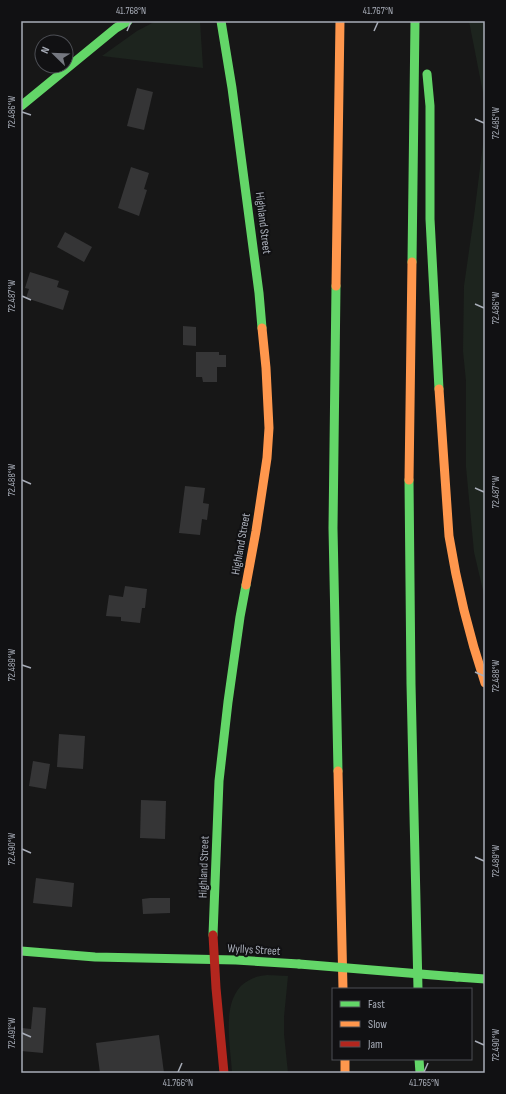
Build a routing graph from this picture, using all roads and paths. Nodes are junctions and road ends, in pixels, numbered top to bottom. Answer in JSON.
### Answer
{"nodes":[{"id":1,"x":128,"y":21,"type":"edge"},
{"id":2,"x":221,"y":21,"type":"edge"},
{"id":3,"x":340,"y":21,"type":"edge"},
{"id":4,"x":416,"y":21,"type":"edge"},
{"id":5,"x":21,"y":106,"type":"edge"},
{"id":6,"x":485,"y":683,"type":"edge"},
{"id":7,"x":21,"y":951,"type":"edge"},
{"id":8,"x":214,"y":960,"type":"junction"},
{"id":9,"x":485,"y":979,"type":"edge"},
{"id":10,"x":344,"y":988,"type":"edge"},
{"id":11,"x":418,"y":988,"type":"edge"},
{"id":12,"x":345,"y":1060,"type":"edge"},
{"id":13,"x":419,"y":1060,"type":"edge"},
{"id":14,"x":224,"y":1073,"type":"edge"},
{"id":15,"x":345,"y":1073,"type":"edge"},
{"id":16,"x":420,"y":1073,"type":"edge"}],
"edges":[{"from":1,"to":5,"type":"main road"},
{"from":2,"to":8,"type":"main road","name":"Highland Street"},
{"from":3,"to":10,"type":"main road"},
{"from":4,"to":6,"type":"main road"},
{"from":4,"to":11,"type":"main road"},
{"from":7,"to":8,"type":"main road","name":"Wyllys Street"},
{"from":8,"to":9,"type":"main road","name":"Wyllys Street","bridge":true},
{"from":8,"to":14,"type":"main road","name":"Highland Street"},
{"from":12,"to":15,"type":"main road"},
{"from":13,"to":16,"type":"main road"}]}
